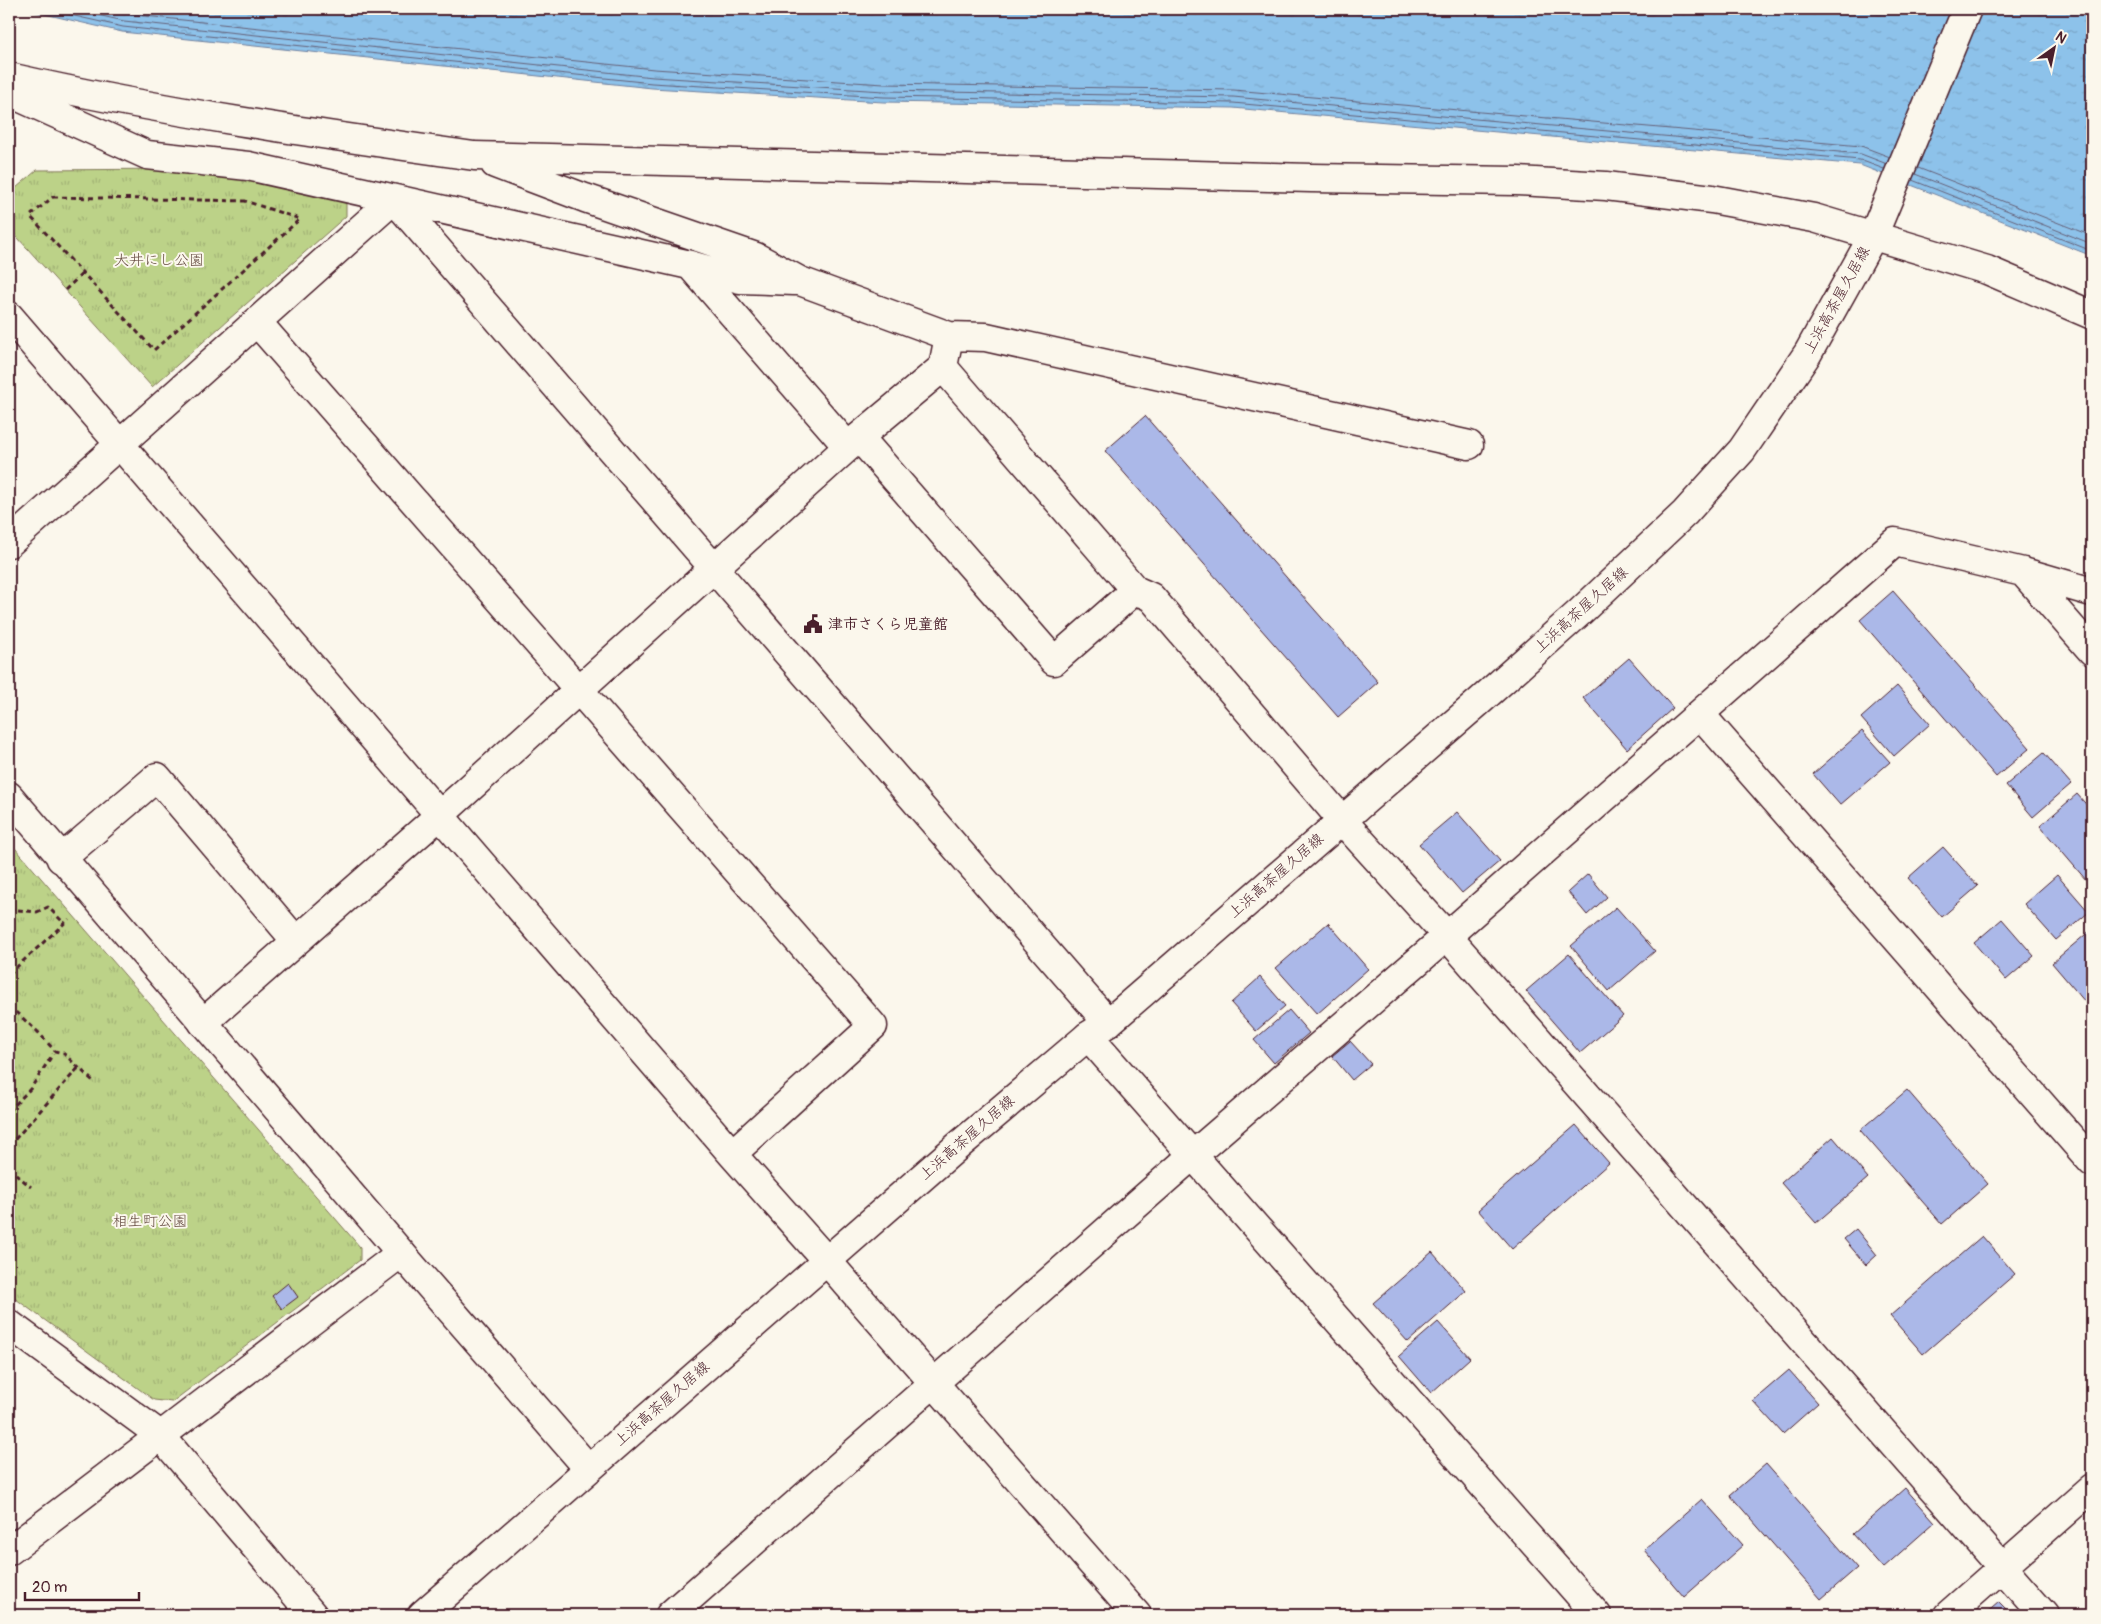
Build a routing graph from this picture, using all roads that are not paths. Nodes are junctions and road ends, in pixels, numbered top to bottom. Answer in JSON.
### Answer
{"nodes":[{"id":1,"x":1967,"y":9,"type":"edge"},
{"id":2,"x":9,"y":78,"type":"edge"},
{"id":3,"x":474,"y":156,"type":"junction"},
{"id":4,"x":394,"y":198,"type":"junction"},
{"id":5,"x":1873,"y":236,"type":"junction"},
{"id":6,"x":690,"y":266,"type":"junction"},
{"id":7,"x":800,"y":281,"type":"junction"},
{"id":8,"x":2092,"y":315,"type":"edge"},
{"id":9,"x":9,"y":316,"type":"edge"},
{"id":10,"x":257,"y":322,"type":"junction"},
{"id":11,"x":949,"y":336,"type":"junction"},
{"id":12,"x":942,"y":367,"type":"junction"},
{"id":13,"x":854,"y":442,"type":"junction"},
{"id":14,"x":119,"y":445,"type":"junction"},
{"id":15,"x":1469,"y":445,"type":"dead end"},
{"id":16,"x":9,"y":543,"type":"edge"},
{"id":17,"x":712,"y":567,"type":"junction"},
{"id":18,"x":2023,"y":572,"type":"junction"},
{"id":19,"x":1135,"y":590,"type":"junction"},
{"id":20,"x":2092,"y":592,"type":"edge"},
{"id":21,"x":2092,"y":651,"type":"edge"},
{"id":22,"x":578,"y":690,"type":"junction"},
{"id":23,"x":1700,"y":714,"type":"junction"},
{"id":24,"x":9,"y":796,"type":"edge"},
{"id":25,"x":440,"y":815,"type":"junction"},
{"id":26,"x":1341,"y":820,"type":"junction"},
{"id":27,"x":61,"y":858,"type":"junction"},
{"id":28,"x":1448,"y":936,"type":"junction"},
{"id":29,"x":296,"y":941,"type":"junction"},
{"id":30,"x":203,"y":1023,"type":"junction"},
{"id":31,"x":1098,"y":1029,"type":"junction"},
{"id":32,"x":732,"y":1154,"type":"junction"},
{"id":33,"x":1193,"y":1155,"type":"junction"},
{"id":34,"x":2092,"y":1162,"type":"edge"},
{"id":35,"x":401,"y":1253,"type":"junction"},
{"id":36,"x":827,"y":1261,"type":"junction"},
{"id":37,"x":9,"y":1324,"type":"edge"},
{"id":38,"x":934,"y":1383,"type":"junction"},
{"id":39,"x":160,"y":1435,"type":"junction"},
{"id":40,"x":588,"y":1468,"type":"junction"},
{"id":41,"x":2092,"y":1488,"type":"edge"},
{"id":42,"x":9,"y":1551,"type":"edge"},
{"id":43,"x":2002,"y":1567,"type":"junction"},
{"id":44,"x":313,"y":1615,"type":"edge"},
{"id":45,"x":422,"y":1615,"type":"edge"},
{"id":46,"x":670,"y":1615,"type":"edge"},
{"id":47,"x":1137,"y":1615,"type":"edge"},
{"id":48,"x":1597,"y":1615,"type":"edge"},
{"id":49,"x":1948,"y":1615,"type":"edge"},
{"id":50,"x":2044,"y":1615,"type":"edge"}],
"edges":[{"from":1,"to":5,"type":"street","name":"上浜高茶屋久居線"},
{"from":2,"to":3,"type":"street"},
{"from":2,"to":4,"type":"street"},
{"from":3,"to":5,"type":"street"},
{"from":3,"to":7,"type":"street"},
{"from":4,"to":6,"type":"street"},
{"from":4,"to":10,"type":"street"},
{"from":4,"to":17,"type":"street"},
{"from":5,"to":8,"type":"street"},
{"from":5,"to":26,"type":"street","name":"上浜高茶屋久居線"},
{"from":6,"to":7,"type":"street"},
{"from":6,"to":13,"type":"street"},
{"from":7,"to":11,"type":"street"},
{"from":9,"to":14,"type":"street"},
{"from":10,"to":14,"type":"street"},
{"from":10,"to":22,"type":"street"},
{"from":11,"to":12,"type":"street"},
{"from":11,"to":15,"type":"street"},
{"from":12,"to":13,"type":"street"},
{"from":12,"to":19,"type":"street"},
{"from":13,"to":17,"type":"street"},
{"from":13,"to":19,"type":"street"},
{"from":14,"to":16,"type":"street"},
{"from":14,"to":25,"type":"street"},
{"from":17,"to":22,"type":"street"},
{"from":17,"to":31,"type":"street"},
{"from":18,"to":20,"type":"street"},
{"from":18,"to":21,"type":"street"},
{"from":18,"to":23,"type":"street"},
{"from":19,"to":26,"type":"street"},
{"from":22,"to":25,"type":"street"},
{"from":22,"to":32,"type":"street"},
{"from":23,"to":28,"type":"street"},
{"from":23,"to":34,"type":"street"},
{"from":24,"to":27,"type":"street"},
{"from":25,"to":29,"type":"street"},
{"from":25,"to":32,"type":"street"},
{"from":26,"to":28,"type":"street"},
{"from":26,"to":31,"type":"street","name":"上浜高茶屋久居線"},
{"from":27,"to":29,"type":"street"},
{"from":27,"to":30,"type":"street"},
{"from":28,"to":33,"type":"street"},
{"from":28,"to":43,"type":"street"},
{"from":29,"to":30,"type":"street"},
{"from":30,"to":35,"type":"street"},
{"from":31,"to":33,"type":"street"},
{"from":31,"to":36,"type":"street","name":"上浜高茶屋久居線"},
{"from":32,"to":36,"type":"street"},
{"from":33,"to":38,"type":"street"},
{"from":33,"to":48,"type":"street"},
{"from":35,"to":39,"type":"street"},
{"from":35,"to":40,"type":"street"},
{"from":36,"to":38,"type":"street"},
{"from":36,"to":40,"type":"street","name":"上浜高茶屋久居線"},
{"from":37,"to":39,"type":"street"},
{"from":38,"to":46,"type":"street"},
{"from":38,"to":47,"type":"street"},
{"from":39,"to":42,"type":"street"},
{"from":39,"to":44,"type":"street"},
{"from":40,"to":45,"type":"street","name":"上浜高茶屋久居線"},
{"from":41,"to":43,"type":"street"},
{"from":43,"to":49,"type":"street"},
{"from":43,"to":50,"type":"street"}]}
